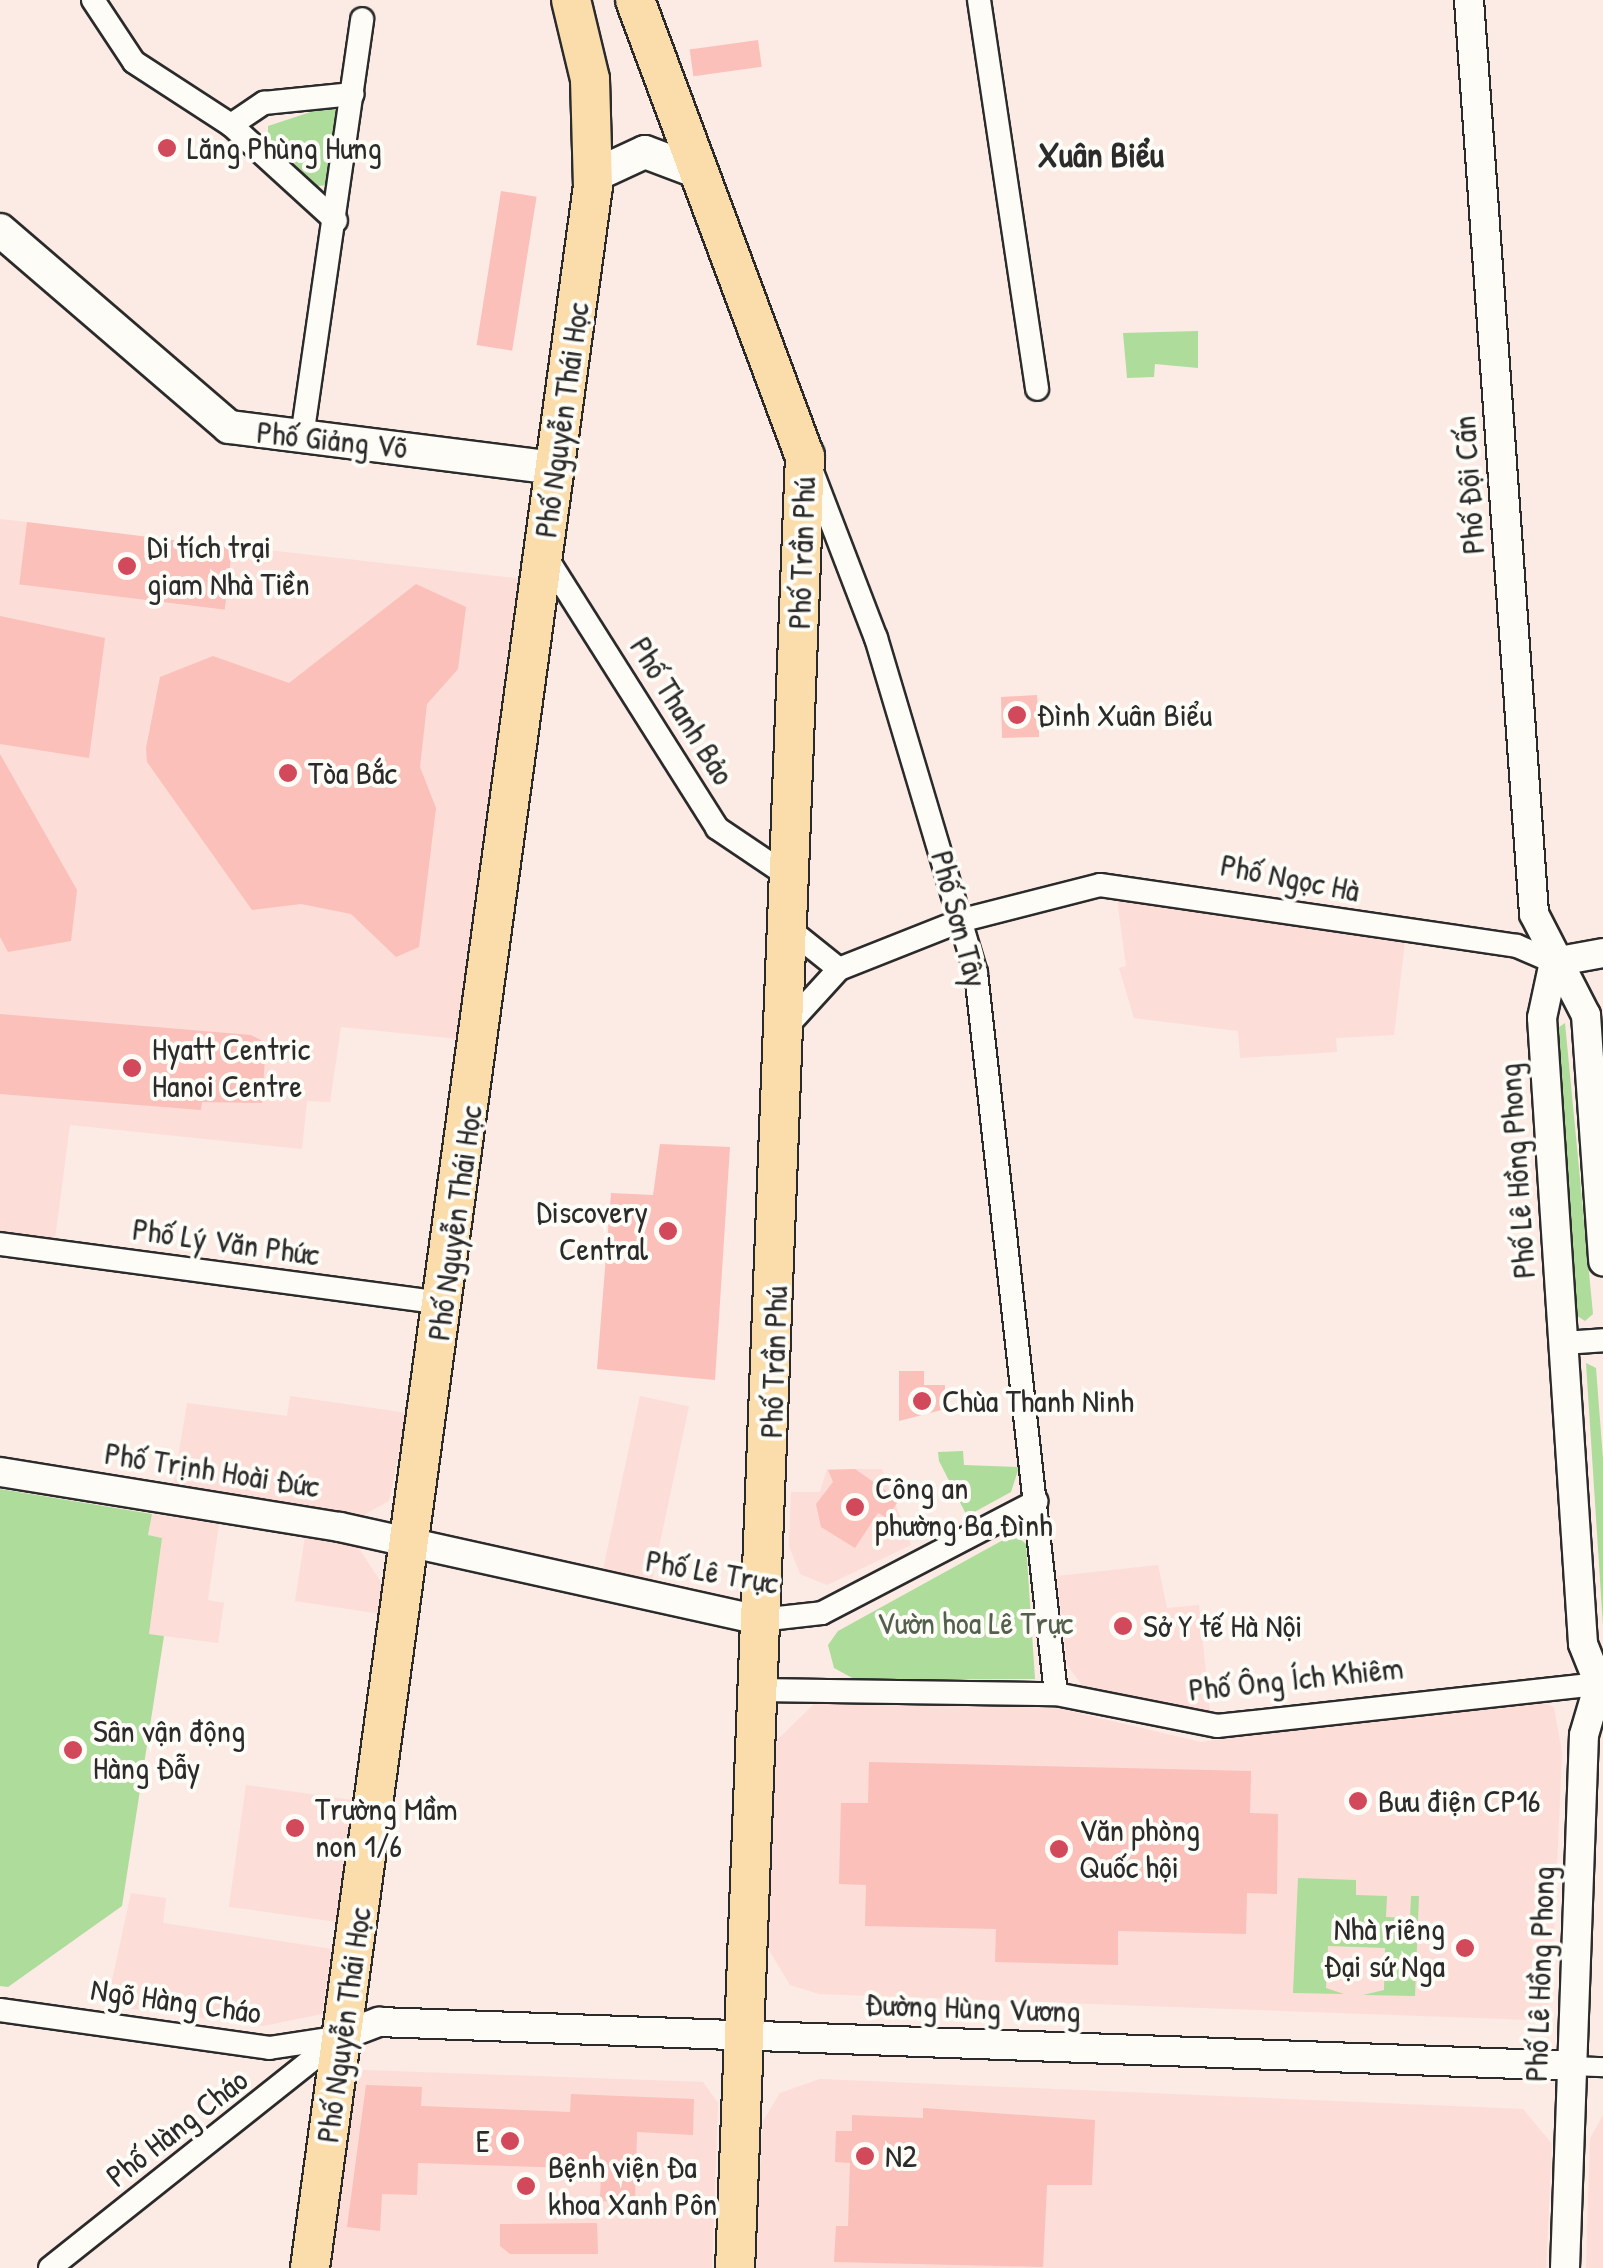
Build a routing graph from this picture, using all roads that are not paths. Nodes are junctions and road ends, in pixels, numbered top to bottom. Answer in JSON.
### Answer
{"nodes":[{"id":1,"x":92,"y":0,"type":"edge"},
{"id":2,"x":979,"y":0,"type":"edge"},
{"id":3,"x":1470,"y":0,"type":"edge"},
{"id":4,"x":636,"y":4,"type":"edge"},
{"id":5,"x":575,"y":13,"type":"edge"},
{"id":6,"x":362,"y":19,"type":"dead end"},
{"id":7,"x":354,"y":94,"type":"junction"},
{"id":8,"x":231,"y":125,"type":"junction"},
{"id":9,"x":593,"y":176,"type":"junction"},
{"id":10,"x":696,"y":176,"type":"junction"},
{"id":11,"x":336,"y":222,"type":"junction"},
{"id":12,"x":0,"y":230,"type":"edge"},
{"id":13,"x":1037,"y":389,"type":"dead end"},
{"id":14,"x":302,"y":438,"type":"junction"},
{"id":15,"x":805,"y":456,"type":"junction"},
{"id":16,"x":556,"y":468,"type":"junction"},
{"id":17,"x":544,"y":554,"type":"junction"},
{"id":18,"x":790,"y":878,"type":"junction"},
{"id":19,"x":963,"y":920,"type":"junction"},
{"id":20,"x":789,"y":929,"type":"junction"},
{"id":21,"x":1603,"y":953,"type":"edge"},
{"id":22,"x":1554,"y":962,"type":"junction"},
{"id":23,"x":838,"y":969,"type":"junction"},
{"id":24,"x":787,"y":1026,"type":"junction"},
{"id":25,"x":0,"y":1244,"type":"edge"},
{"id":26,"x":1603,"y":1261,"type":"edge"},
{"id":27,"x":444,"y":1303,"type":"junction"},
{"id":28,"x":1603,"y":1340,"type":"edge"},
{"id":29,"x":1564,"y":1344,"type":"junction"},
{"id":30,"x":0,"y":1472,"type":"edge"},
{"id":31,"x":1036,"y":1501,"type":"junction"},
{"id":32,"x":412,"y":1542,"type":"junction"},
{"id":33,"x":760,"y":1620,"type":"junction"},
{"id":34,"x":1602,"y":1683,"type":"edge"},
{"id":35,"x":758,"y":1690,"type":"junction"},
{"id":36,"x":1056,"y":1694,"type":"junction"},
{"id":37,"x":0,"y":2010,"type":"edge"},
{"id":38,"x":744,"y":2034,"type":"junction"},
{"id":39,"x":342,"y":2036,"type":"junction"},
{"id":40,"x":1572,"y":2066,"type":"junction"},
{"id":41,"x":1603,"y":2067,"type":"edge"},
{"id":42,"x":50,"y":2268,"type":"edge"},
{"id":43,"x":310,"y":2268,"type":"edge"},
{"id":44,"x":735,"y":2268,"type":"edge"},
{"id":45,"x":1564,"y":2268,"type":"edge"}],
"edges":[{"from":1,"to":8,"type":"street"},
{"from":2,"to":13,"type":"street"},
{"from":3,"to":22,"type":"street","name":"Phố Đội Cấn"},
{"from":4,"to":5,"type":"main road"},
{"from":4,"to":10,"type":"main road","name":"Phố Sơn Tây"},
{"from":5,"to":9,"type":"main road","name":"Phố Nguyễn Thái Học"},
{"from":6,"to":7,"type":"street"},
{"from":7,"to":8,"type":"street"},
{"from":7,"to":11,"type":"street"},
{"from":8,"to":11,"type":"street"},
{"from":9,"to":10,"type":"main road"},
{"from":9,"to":16,"type":"main road","name":"Phố Nguyễn Thái Học"},
{"from":10,"to":15,"type":"main road","name":"Phố Sơn Tây"},
{"from":11,"to":14,"type":"street"},
{"from":12,"to":14,"type":"main road","name":"Phố Giảng Võ"},
{"from":14,"to":16,"type":"main road","name":"Phố Giảng Võ"},
{"from":15,"to":18,"type":"main road","name":"Phố Trần Phú"},
{"from":15,"to":19,"type":"street","name":"Phố Sơn Tây"},
{"from":16,"to":17,"type":"main road","name":"Phố Nguyễn Thái Học"},
{"from":17,"to":18,"type":"street","name":"Phố Thanh Bảo"},
{"from":17,"to":27,"type":"main road","name":"Phố Nguyễn Thái Học"},
{"from":18,"to":20,"type":"main road","name":"Phố Trần Phú"},
{"from":19,"to":22,"type":"street","name":"Phố Ngọc Hà"},
{"from":19,"to":23,"type":"street"},
{"from":19,"to":31,"type":"street","name":"Phố Sơn Tây"},
{"from":20,"to":23,"type":"street"},
{"from":20,"to":24,"type":"main road","name":"Phố Trần Phú"},
{"from":21,"to":22,"type":"street"},
{"from":22,"to":26,"type":"street"},
{"from":22,"to":29,"type":"street","name":"Phố Lê Hồng Phong"},
{"from":23,"to":24,"type":"street"},
{"from":24,"to":33,"type":"main road","name":"Phố Trần Phú"},
{"from":25,"to":27,"type":"street","name":"Phố Lý Văn Phức"},
{"from":27,"to":32,"type":"main road","name":"Phố Nguyễn Thái Học"},
{"from":28,"to":29,"type":"street"},
{"from":29,"to":34,"type":"street","name":"Phố Lê Hồng Phong"},
{"from":30,"to":32,"type":"street","name":"Phố Trịnh Hoài Đức"},
{"from":31,"to":33,"type":"street","name":"Phố Lê Trực"},
{"from":31,"to":36,"type":"street","name":"Phố Sơn Tây"},
{"from":32,"to":33,"type":"street","name":"Phố Lê Trực"},
{"from":32,"to":39,"type":"main road","name":"Phố Nguyễn Thái Học"},
{"from":33,"to":35,"type":"main road","name":"Phố Trần Phú"},
{"from":34,"to":36,"type":"street","name":"Phố Ông Ích Khiêm"},
{"from":34,"to":40,"type":"street","name":"Phố Lê Hồng Phong"},
{"from":35,"to":36,"type":"street","name":"Phố Ông Ích Khiêm"},
{"from":35,"to":38,"type":"main road","name":"Phố Trần Phú"},
{"from":37,"to":39,"type":"street","name":"Ngõ Hàng Cháo"},
{"from":38,"to":39,"type":"street","name":"Đường Hùng Vương"},
{"from":38,"to":40,"type":"street","name":"Đường Hùng Vương"},
{"from":38,"to":44,"type":"main road","name":"Phố Trần Phú"},
{"from":39,"to":42,"type":"street","name":"Phố Hàng Cháo"},
{"from":39,"to":43,"type":"main road","name":"Phố Nguyễn Thái Học"},
{"from":40,"to":41,"type":"street","name":"Đường Hùng Vương"},
{"from":40,"to":45,"type":"street","name":"Phố Lê Hồng Phong"}]}
